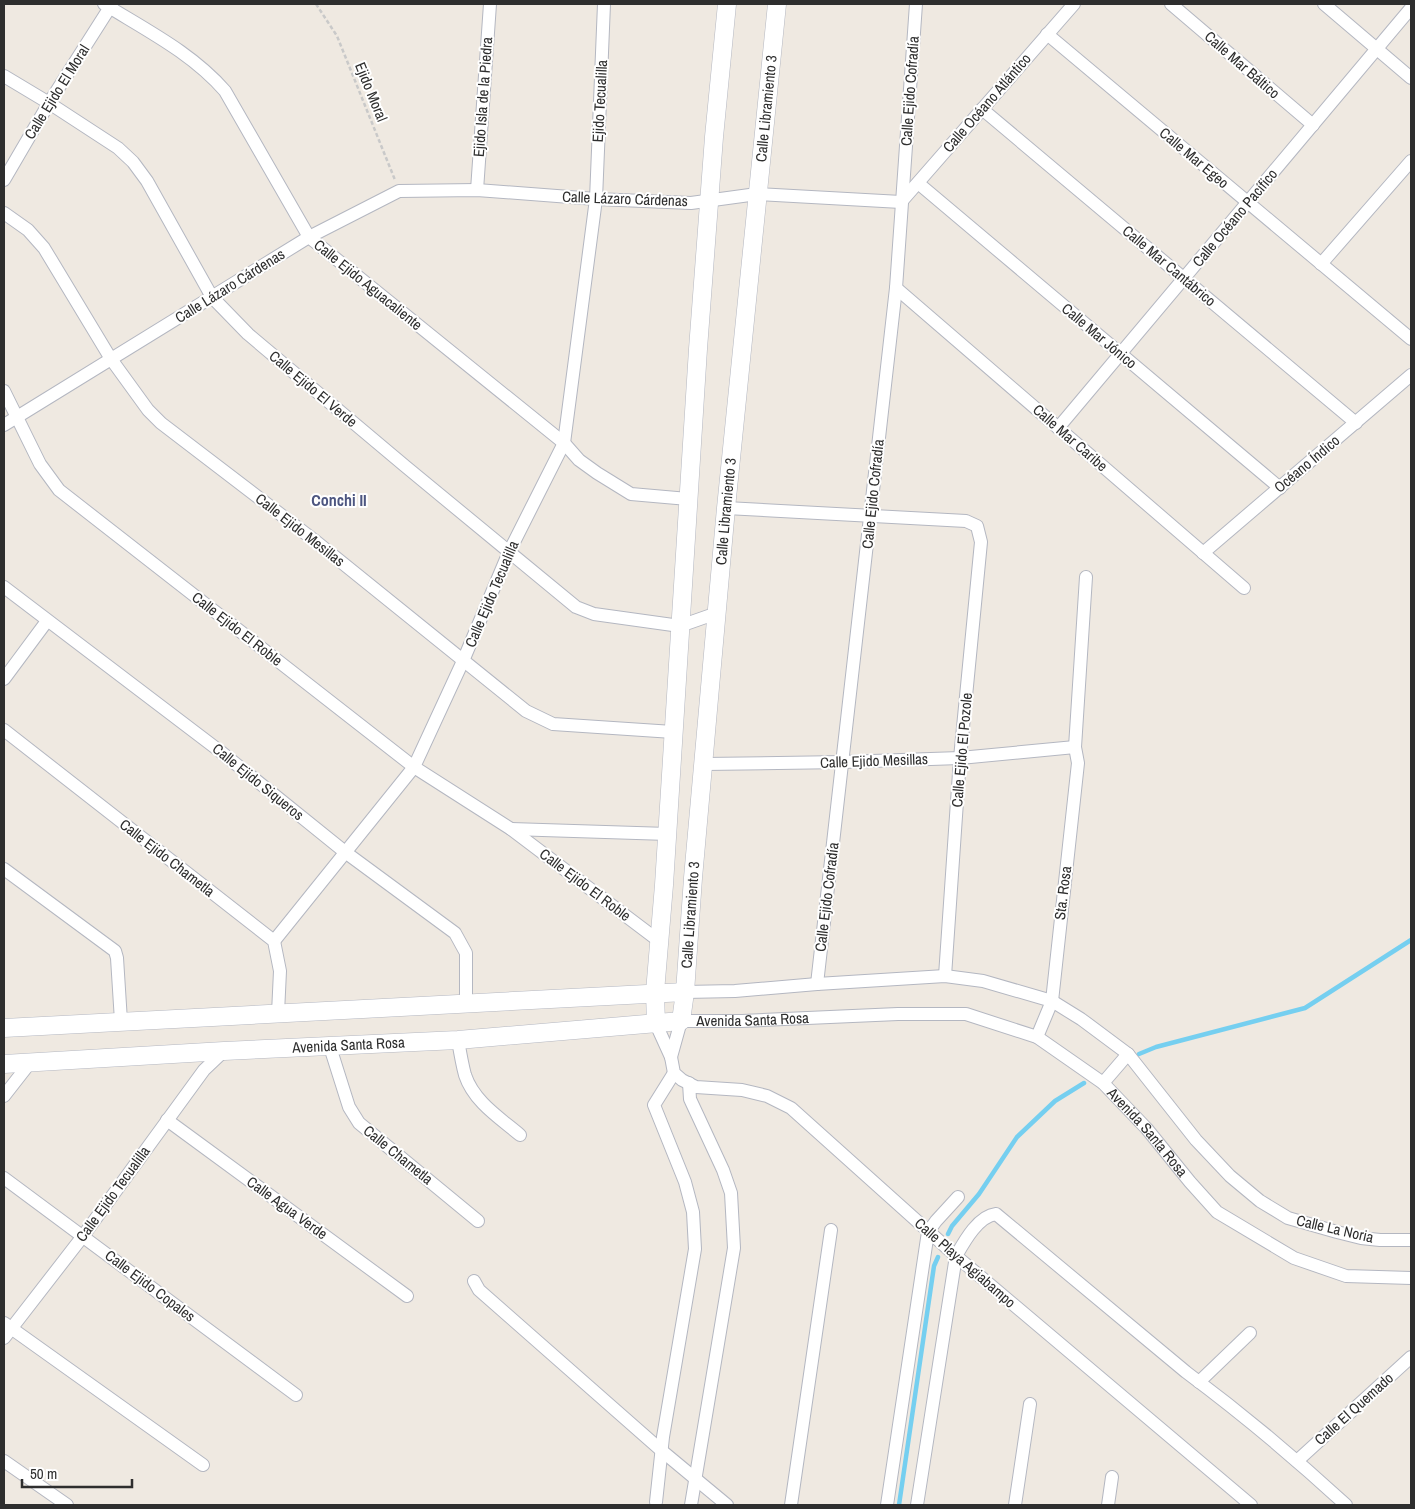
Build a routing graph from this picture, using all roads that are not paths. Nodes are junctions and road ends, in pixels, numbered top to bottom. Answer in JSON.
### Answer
{"nodes":[{"id":1,"x":490,"y":4,"type":"edge"},
{"id":2,"x":604,"y":4,"type":"edge"},
{"id":3,"x":727,"y":4,"type":"edge"},
{"id":4,"x":777,"y":4,"type":"edge"},
{"id":5,"x":916,"y":4,"type":"edge"},
{"id":6,"x":1074,"y":4,"type":"edge"},
{"id":7,"x":1171,"y":4,"type":"edge"},
{"id":8,"x":1324,"y":4,"type":"edge"},
{"id":9,"x":109,"y":5,"type":"edge"},
{"id":10,"x":1411,"y":8,"type":"edge"},
{"id":11,"x":1047,"y":34,"type":"junction"},
{"id":12,"x":1377,"y":49,"type":"junction"},
{"id":13,"x":4,"y":76,"type":"edge"},
{"id":14,"x":1411,"y":78,"type":"edge"},
{"id":15,"x":49,"y":103,"type":"junction"},
{"id":16,"x":982,"y":109,"type":"junction"},
{"id":17,"x":1313,"y":125,"type":"junction"},
{"id":18,"x":1411,"y":161,"type":"edge"},
{"id":19,"x":4,"y":180,"type":"edge"},
{"id":20,"x":918,"y":183,"type":"junction"},
{"id":21,"x":477,"y":190,"type":"junction"},
{"id":22,"x":757,"y":194,"type":"junction"},
{"id":23,"x":596,"y":199,"type":"junction"},
{"id":24,"x":710,"y":199,"type":"junction"},
{"id":25,"x":901,"y":202,"type":"junction"},
{"id":26,"x":1248,"y":203,"type":"junction"},
{"id":27,"x":4,"y":213,"type":"edge"},
{"id":28,"x":309,"y":237,"type":"junction"},
{"id":29,"x":1321,"y":264,"type":"junction"},
{"id":30,"x":1184,"y":279,"type":"junction"},
{"id":31,"x":896,"y":288,"type":"junction"},
{"id":32,"x":212,"y":297,"type":"junction"},
{"id":33,"x":1411,"y":339,"type":"edge"},
{"id":34,"x":1120,"y":354,"type":"junction"},
{"id":35,"x":111,"y":359,"type":"junction"},
{"id":36,"x":1411,"y":376,"type":"edge"},
{"id":37,"x":4,"y":391,"type":"edge"},
{"id":38,"x":16,"y":418,"type":"junction"},
{"id":39,"x":1356,"y":423,"type":"junction"},
{"id":40,"x":4,"y":425,"type":"edge"},
{"id":41,"x":1058,"y":428,"type":"junction"},
{"id":42,"x":564,"y":443,"type":"junction"},
{"id":43,"x":1280,"y":488,"type":"junction"},
{"id":44,"x":688,"y":499,"type":"junction"},
{"id":45,"x":726,"y":508,"type":"junction"},
{"id":46,"x":871,"y":516,"type":"junction"},
{"id":47,"x":509,"y":552,"type":"junction"},
{"id":48,"x":1203,"y":553,"type":"junction"},
{"id":49,"x":1086,"y":577,"type":"dead end"},
{"id":50,"x":4,"y":587,"type":"edge"},
{"id":51,"x":1244,"y":588,"type":"dead end"},
{"id":52,"x":717,"y":613,"type":"junction"},
{"id":53,"x":48,"y":621,"type":"junction"},
{"id":54,"x":680,"y":626,"type":"junction"},
{"id":55,"x":463,"y":661,"type":"junction"},
{"id":56,"x":4,"y":679,"type":"edge"},
{"id":57,"x":4,"y":730,"type":"edge"},
{"id":58,"x":673,"y":732,"type":"junction"},
{"id":59,"x":1074,"y":747,"type":"junction"},
{"id":60,"x":960,"y":758,"type":"junction"},
{"id":61,"x":843,"y":762,"type":"junction"},
{"id":62,"x":704,"y":764,"type":"junction"},
{"id":63,"x":414,"y":767,"type":"junction"},
{"id":64,"x":511,"y":829,"type":"junction"},
{"id":65,"x":668,"y":834,"type":"junction"},
{"id":66,"x":345,"y":852,"type":"junction"},
{"id":67,"x":4,"y":869,"type":"edge"},
{"id":68,"x":274,"y":941,"type":"junction"},
{"id":69,"x":659,"y":942,"type":"junction"},
{"id":70,"x":945,"y":976,"type":"junction"},
{"id":71,"x":817,"y":984,"type":"junction"},
{"id":72,"x":655,"y":992,"type":"junction"},
{"id":73,"x":685,"y":992,"type":"junction"},
{"id":74,"x":1052,"y":1001,"type":"junction"},
{"id":75,"x":466,"y":1003,"type":"junction"},
{"id":76,"x":278,"y":1013,"type":"junction"},
{"id":77,"x":121,"y":1021,"type":"junction"},
{"id":78,"x":681,"y":1021,"type":"junction"},
{"id":79,"x":656,"y":1024,"type":"junction"},
{"id":80,"x":4,"y":1028,"type":"edge"},
{"id":81,"x":1037,"y":1037,"type":"junction"},
{"id":82,"x":458,"y":1040,"type":"junction"},
{"id":83,"x":330,"y":1047,"type":"junction"},
{"id":84,"x":224,"y":1051,"type":"junction"},
{"id":85,"x":1128,"y":1054,"type":"junction"},
{"id":86,"x":671,"y":1057,"type":"junction"},
{"id":87,"x":4,"y":1064,"type":"edge"},
{"id":88,"x":29,"y":1064,"type":"junction"},
{"id":89,"x":674,"y":1073,"type":"junction"},
{"id":90,"x":1103,"y":1083,"type":"junction"},
{"id":91,"x":689,"y":1084,"type":"junction"},
{"id":92,"x":4,"y":1096,"type":"edge"},
{"id":93,"x":167,"y":1120,"type":"junction"},
{"id":94,"x":520,"y":1135,"type":"dead end"},
{"id":95,"x":4,"y":1178,"type":"edge"},
{"id":96,"x":958,"y":1197,"type":"dead end"},
{"id":97,"x":1288,"y":1218,"type":"joint"},
{"id":98,"x":478,"y":1221,"type":"dead end"},
{"id":99,"x":832,"y":1230,"type":"dead end"},
{"id":100,"x":928,"y":1232,"type":"junction"},
{"id":101,"x":83,"y":1236,"type":"junction"},
{"id":102,"x":1411,"y":1240,"type":"edge"},
{"id":103,"x":956,"y":1256,"type":"junction"},
{"id":104,"x":1411,"y":1278,"type":"edge"},
{"id":105,"x":474,"y":1281,"type":"dead end"},
{"id":106,"x":407,"y":1296,"type":"dead end"},
{"id":107,"x":6,"y":1330,"type":"edge"},
{"id":108,"x":1250,"y":1333,"type":"dead end"},
{"id":109,"x":1411,"y":1357,"type":"edge"},
{"id":110,"x":1199,"y":1382,"type":"junction"},
{"id":111,"x":296,"y":1395,"type":"dead end"},
{"id":112,"x":1030,"y":1404,"type":"dead end"},
{"id":113,"x":662,"y":1450,"type":"junction"},
{"id":114,"x":4,"y":1461,"type":"edge"},
{"id":115,"x":1296,"y":1461,"type":"junction"},
{"id":116,"x":202,"y":1465,"type":"dead end"},
{"id":117,"x":1112,"y":1477,"type":"dead end"},
{"id":118,"x":695,"y":1479,"type":"junction"},
{"id":119,"x":656,"y":1502,"type":"dead end"},
{"id":120,"x":67,"y":1505,"type":"edge"},
{"id":121,"x":691,"y":1505,"type":"edge"},
{"id":122,"x":727,"y":1505,"type":"edge"},
{"id":123,"x":791,"y":1505,"type":"edge"},
{"id":124,"x":887,"y":1505,"type":"edge"},
{"id":125,"x":917,"y":1505,"type":"edge"},
{"id":126,"x":1015,"y":1505,"type":"edge"},
{"id":127,"x":1108,"y":1505,"type":"edge"},
{"id":128,"x":1250,"y":1505,"type":"edge"},
{"id":129,"x":1346,"y":1505,"type":"edge"}],
"edges":[{"from":1,"to":21,"type":"street","name":"Ejido Isla de la Piedra"},
{"from":2,"to":23,"type":"street","name":"Ejido Tecualilla"},
{"from":3,"to":24,"type":"street","name":"Calle Libramiento 3"},
{"from":4,"to":22,"type":"street","name":"Calle Libramiento 3"},
{"from":5,"to":25,"type":"street","name":"Calle Ejido Cofradía"},
{"from":6,"to":11,"type":"street","name":"Calle Océano Atlántico"},
{"from":7,"to":17,"type":"street","name":"Calle Mar Báltico"},
{"from":8,"to":12,"type":"street"},
{"from":9,"to":15,"type":"street","name":"Calle Ejido El Moral"},
{"from":9,"to":28,"type":"street","name":"Calle Ejido Aguacaliente"},
{"from":10,"to":12,"type":"street","name":"Calle Océano Pacífico"},
{"from":11,"to":16,"type":"street","name":"Calle Océano Atlántico"},
{"from":11,"to":26,"type":"street","name":"Calle Mar Egeo"},
{"from":12,"to":14,"type":"street"},
{"from":12,"to":17,"type":"street","name":"Calle Océano Pacífico"},
{"from":13,"to":15,"type":"street","name":"Calle Ejido El Verde"},
{"from":15,"to":19,"type":"street","name":"Calle Ejido El Moral"},
{"from":15,"to":32,"type":"street","name":"Calle Ejido El Verde"},
{"from":16,"to":20,"type":"street","name":"Calle Océano Atlántico"},
{"from":16,"to":30,"type":"street","name":"Calle Mar Cantábrico"},
{"from":17,"to":26,"type":"street","name":"Calle Océano Pacífico"},
{"from":18,"to":29,"type":"street"},
{"from":20,"to":25,"type":"street","name":"Calle Océano Atlántico"},
{"from":20,"to":34,"type":"street","name":"Calle Mar Jónico"},
{"from":21,"to":23,"type":"street","name":"Calle Lázaro Cárdenas"},
{"from":21,"to":28,"type":"street","name":"Calle Lázaro Cárdenas"},
{"from":22,"to":24,"type":"street","name":"Calle Lázaro Cárdenas"},
{"from":22,"to":25,"type":"street","name":"Calle Lázaro Cárdenas"},
{"from":22,"to":45,"type":"street","name":"Calle Libramiento 3"},
{"from":23,"to":24,"type":"street","name":"Calle Lázaro Cárdenas"},
{"from":23,"to":42,"type":"street","name":"Calle Ejido Tecualilla"},
{"from":24,"to":44,"type":"street","name":"Calle Libramiento 3"},
{"from":25,"to":31,"type":"street","name":"Calle Ejido Cofradía"},
{"from":26,"to":29,"type":"street","name":"Calle Mar Egeo"},
{"from":26,"to":30,"type":"street","name":"Calle Océano Pacífico"},
{"from":27,"to":35,"type":"street","name":"Calle Ejido Mesillas"},
{"from":28,"to":32,"type":"street","name":"Calle Lázaro Cárdenas"},
{"from":28,"to":42,"type":"street","name":"Calle Ejido Aguacaliente"},
{"from":29,"to":33,"type":"street","name":"Calle Mar Egeo"},
{"from":30,"to":34,"type":"street","name":"Calle Océano Pacífico"},
{"from":30,"to":39,"type":"street","name":"Calle Mar Cantábrico"},
{"from":31,"to":41,"type":"street","name":"Calle Mar Caribe"},
{"from":31,"to":46,"type":"street","name":"Calle Ejido Cofradía"},
{"from":32,"to":35,"type":"street","name":"Calle Lázaro Cárdenas"},
{"from":32,"to":47,"type":"street","name":"Calle Ejido El Verde"},
{"from":34,"to":41,"type":"street","name":"Calle Océano Pacífico"},
{"from":34,"to":43,"type":"street","name":"Calle Mar Jónico"},
{"from":35,"to":38,"type":"street","name":"Calle Lázaro Cárdenas"},
{"from":35,"to":55,"type":"street","name":"Calle Ejido Mesillas"},
{"from":36,"to":39,"type":"street","name":"Océano Índico"},
{"from":37,"to":38,"type":"street","name":"Calle Ejido El Roble"},
{"from":38,"to":40,"type":"street","name":"Calle Lázaro Cárdenas"},
{"from":38,"to":63,"type":"street","name":"Calle Ejido El Roble"},
{"from":39,"to":43,"type":"street","name":"Océano Índico"},
{"from":41,"to":48,"type":"street","name":"Calle Mar Caribe"},
{"from":42,"to":44,"type":"street","name":"Calle Ejido Aguacaliente"},
{"from":42,"to":47,"type":"street","name":"Calle Ejido Tecualilla"},
{"from":43,"to":48,"type":"street","name":"Océano Índico"},
{"from":44,"to":54,"type":"street","name":"Calle Libramiento 3"},
{"from":45,"to":46,"type":"street"},
{"from":45,"to":52,"type":"street","name":"Calle Libramiento 3"},
{"from":46,"to":60,"type":"street","name":"Calle Ejido El Pozole"},
{"from":46,"to":61,"type":"street","name":"Calle Ejido Cofradía"},
{"from":47,"to":54,"type":"street","name":"Calle Ejido El Verde"},
{"from":47,"to":55,"type":"street","name":"Calle Ejido Tecualilla"},
{"from":48,"to":51,"type":"street","name":"Calle Mar Caribe"},
{"from":49,"to":59,"type":"street","name":"Sta. Rosa"},
{"from":50,"to":53,"type":"street","name":"Calle Ejido Siqueros"},
{"from":52,"to":54,"type":"street"},
{"from":52,"to":62,"type":"street","name":"Calle Libramiento 3"},
{"from":53,"to":56,"type":"street"},
{"from":53,"to":66,"type":"street","name":"Calle Ejido Siqueros"},
{"from":54,"to":58,"type":"street","name":"Calle Libramiento 3"},
{"from":55,"to":58,"type":"street","name":"Calle Ejido Mesillas"},
{"from":55,"to":63,"type":"street","name":"Calle Ejido Tecualilla"},
{"from":57,"to":68,"type":"street","name":"Calle Ejido Chametla"},
{"from":58,"to":65,"type":"street","name":"Calle Libramiento 3"},
{"from":59,"to":60,"type":"street","name":"Calle Ejido Mesillas"},
{"from":59,"to":74,"type":"street","name":"Sta. Rosa"},
{"from":60,"to":61,"type":"street","name":"Calle Ejido Mesillas"},
{"from":60,"to":70,"type":"street","name":"Calle Ejido El Pozole"},
{"from":61,"to":62,"type":"street","name":"Calle Ejido Mesillas"},
{"from":61,"to":71,"type":"street","name":"Calle Ejido Cofradía"},
{"from":62,"to":73,"type":"street","name":"Calle Libramiento 3"},
{"from":63,"to":64,"type":"street","name":"Calle Ejido El Roble"},
{"from":63,"to":66,"type":"street","name":"Calle Ejido Tecualilla"},
{"from":64,"to":65,"type":"street","name":"Calle Ejido El Roble"},
{"from":64,"to":69,"type":"street","name":"Calle Ejido El Roble"},
{"from":65,"to":69,"type":"street","name":"Calle Libramiento 3"},
{"from":66,"to":68,"type":"street","name":"Calle Ejido Tecualilla"},
{"from":66,"to":75,"type":"street","name":"Calle Ejido Siqueros"},
{"from":67,"to":77,"type":"street"},
{"from":68,"to":76,"type":"street"},
{"from":69,"to":72,"type":"street","name":"Calle Libramiento 3"},
{"from":70,"to":71,"type":"street","name":"Avenida Santa Rosa"},
{"from":70,"to":74,"type":"street","name":"Avenida Santa Rosa"},
{"from":71,"to":73,"type":"street","name":"Avenida Santa Rosa"},
{"from":72,"to":73,"type":"street","name":"Avenida Santa Rosa"},
{"from":72,"to":75,"type":"street","name":"Avenida Santa Rosa"},
{"from":72,"to":79,"type":"street","name":"Calle Libramiento 3"},
{"from":73,"to":78,"type":"street","name":"Calle Libramiento 3"},
{"from":74,"to":81,"type":"street","name":"Sta. Rosa"},
{"from":74,"to":85,"type":"street","name":"Avenida Santa Rosa"},
{"from":75,"to":76,"type":"street","name":"Avenida Santa Rosa"},
{"from":76,"to":77,"type":"street","name":"Avenida Santa Rosa"},
{"from":77,"to":80,"type":"street","name":"Avenida Santa Rosa"},
{"from":78,"to":79,"type":"street","name":"Avenida Santa Rosa"},
{"from":78,"to":81,"type":"street","name":"Avenida Santa Rosa"},
{"from":78,"to":86,"type":"street"},
{"from":79,"to":82,"type":"street","name":"Avenida Santa Rosa"},
{"from":79,"to":86,"type":"street"},
{"from":81,"to":90,"type":"street","name":"Avenida Santa Rosa"},
{"from":82,"to":83,"type":"street","name":"Avenida Santa Rosa"},
{"from":82,"to":94,"type":"street"},
{"from":83,"to":84,"type":"street","name":"Avenida Santa Rosa"},
{"from":83,"to":98,"type":"street","name":"Calle Chametla"},
{"from":84,"to":88,"type":"street","name":"Avenida Santa Rosa"},
{"from":84,"to":93,"type":"street","name":"Calle Ejido Tecualilla"},
{"from":85,"to":90,"type":"street"},
{"from":85,"to":97,"type":"street","name":"Avenida Santa Rosa"},
{"from":86,"to":89,"type":"street"},
{"from":87,"to":88,"type":"street","name":"Avenida Santa Rosa"},
{"from":88,"to":92,"type":"street"},
{"from":89,"to":91,"type":"street","name":"Calle Playa Agiabampo"},
{"from":89,"to":113,"type":"street"},
{"from":90,"to":104,"type":"street","name":"Avenida Santa Rosa"},
{"from":91,"to":100,"type":"street","name":"Calle Playa Agiabampo"},
{"from":91,"to":118,"type":"street"},
{"from":93,"to":101,"type":"street","name":"Calle Ejido Tecualilla"},
{"from":93,"to":106,"type":"street","name":"Calle Agua Verde"},
{"from":95,"to":101,"type":"street","name":"Calle Ejido Copales"},
{"from":96,"to":100,"type":"street"},
{"from":97,"to":102,"type":"street","name":"Calle La Noria"},
{"from":99,"to":123,"type":"street"},
{"from":100,"to":103,"type":"street","name":"Calle Playa Agiabampo"},
{"from":100,"to":124,"type":"street"},
{"from":101,"to":107,"type":"street","name":"Calle Ejido Tecualilla"},
{"from":101,"to":111,"type":"street","name":"Calle Ejido Copales"},
{"from":103,"to":110,"type":"street"},
{"from":103,"to":125,"type":"street"},
{"from":103,"to":128,"type":"street","name":"Calle Playa Agiabampo"},
{"from":105,"to":113,"type":"street"},
{"from":107,"to":116,"type":"street"},
{"from":108,"to":110,"type":"street"},
{"from":109,"to":115,"type":"street","name":"Calle El Quemado"},
{"from":110,"to":115,"type":"street"},
{"from":112,"to":126,"type":"street"},
{"from":113,"to":118,"type":"street"},
{"from":113,"to":119,"type":"street"},
{"from":114,"to":120,"type":"street"},
{"from":115,"to":129,"type":"street"},
{"from":117,"to":127,"type":"street"},
{"from":118,"to":121,"type":"street"},
{"from":118,"to":122,"type":"street"}]}
